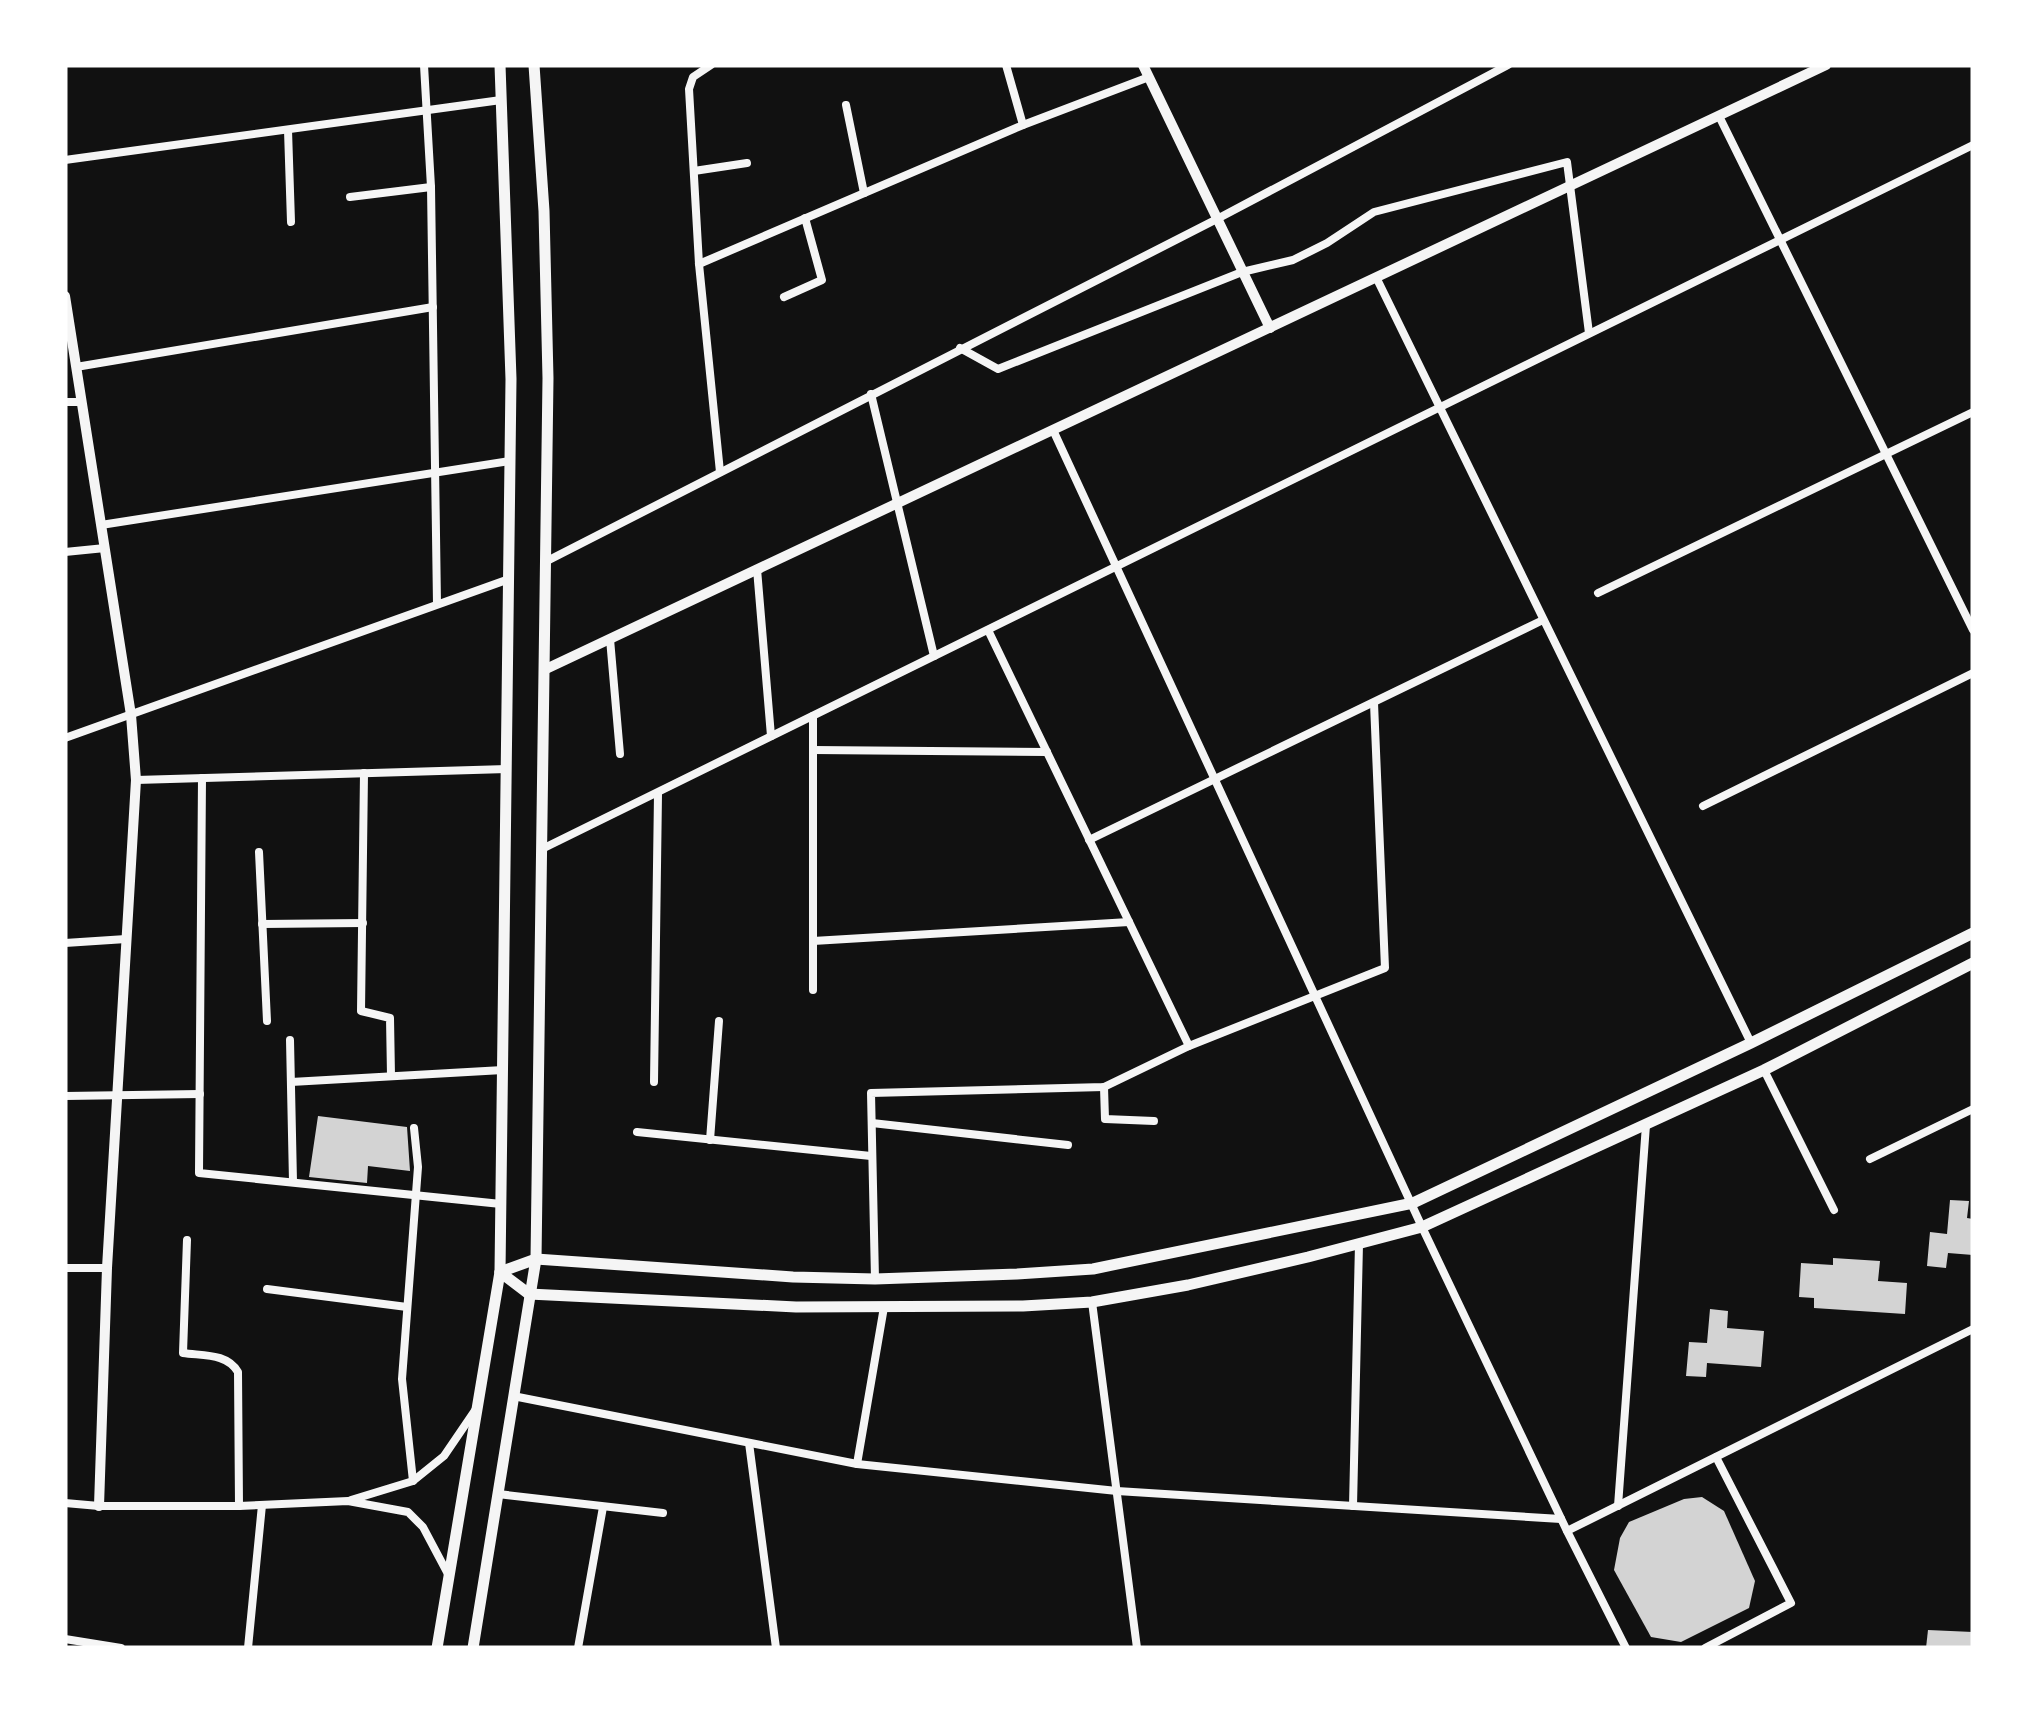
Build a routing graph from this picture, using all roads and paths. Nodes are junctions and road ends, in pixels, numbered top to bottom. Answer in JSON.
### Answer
{"nodes":[{"id":1,"x":424,"y":65,"type":"edge"},
{"id":2,"x":500,"y":65,"type":"edge"},
{"id":3,"x":534,"y":65,"type":"edge"},
{"id":4,"x":710,"y":65,"type":"edge"},
{"id":5,"x":1006,"y":65,"type":"edge"},
{"id":6,"x":1143,"y":65,"type":"edge"},
{"id":7,"x":1508,"y":65,"type":"edge"},
{"id":8,"x":1826,"y":65,"type":"edge"},
{"id":9,"x":1149,"y":77,"type":"junction"},
{"id":10,"x":503,"y":100,"type":"junction"},
{"id":11,"x":846,"y":105,"type":"dead end"},
{"id":12,"x":428,"y":111,"type":"junction"},
{"id":13,"x":1719,"y":116,"type":"junction"},
{"id":14,"x":1023,"y":124,"type":"junction"},
{"id":15,"x":288,"y":130,"type":"junction"},
{"id":16,"x":1973,"y":145,"type":"edge"},
{"id":17,"x":65,"y":160,"type":"edge"},
{"id":18,"x":747,"y":163,"type":"dead end"},
{"id":19,"x":694,"y":170,"type":"junction"},
{"id":20,"x":1572,"y":185,"type":"junction"},
{"id":21,"x":431,"y":187,"type":"junction"},
{"id":22,"x":864,"y":193,"type":"junction"},
{"id":23,"x":350,"y":197,"type":"dead end"},
{"id":24,"x":805,"y":218,"type":"junction"},
{"id":25,"x":1217,"y":219,"type":"junction"},
{"id":26,"x":291,"y":222,"type":"dead end"},
{"id":27,"x":1780,"y":240,"type":"junction"},
{"id":28,"x":699,"y":264,"type":"junction"},
{"id":29,"x":1242,"y":272,"type":"junction"},
{"id":30,"x":1376,"y":278,"type":"junction"},
{"id":31,"x":65,"y":296,"type":"edge"},
{"id":32,"x":784,"y":297,"type":"dead end"},
{"id":33,"x":433,"y":306,"type":"junction"},
{"id":34,"x":1270,"y":328,"type":"junction"},
{"id":35,"x":1589,"y":333,"type":"junction"},
{"id":36,"x":960,"y":348,"type":"junction"},
{"id":37,"x":76,"y":367,"type":"junction"},
{"id":38,"x":871,"y":394,"type":"junction"},
{"id":39,"x":65,"y":402,"type":"edge"},
{"id":40,"x":82,"y":402,"type":"junction"},
{"id":41,"x":1440,"y":407,"type":"junction"},
{"id":42,"x":1973,"y":412,"type":"edge"},
{"id":43,"x":1053,"y":430,"type":"junction"},
{"id":44,"x":1886,"y":454,"type":"junction"},
{"id":45,"x":510,"y":460,"type":"junction"},
{"id":46,"x":436,"y":472,"type":"junction"},
{"id":47,"x":720,"y":472,"type":"junction"},
{"id":48,"x":897,"y":504,"type":"junction"},
{"id":49,"x":102,"y":526,"type":"junction"},
{"id":50,"x":105,"y":548,"type":"junction"},
{"id":51,"x":65,"y":552,"type":"edge"},
{"id":52,"x":546,"y":562,"type":"junction"},
{"id":53,"x":1116,"y":566,"type":"junction"},
{"id":54,"x":757,"y":569,"type":"junction"},
{"id":55,"x":509,"y":579,"type":"junction"},
{"id":56,"x":1598,"y":593,"type":"dead end"},
{"id":57,"x":437,"y":604,"type":"junction"},
{"id":58,"x":1543,"y":620,"type":"junction"},
{"id":59,"x":988,"y":630,"type":"junction"},
{"id":60,"x":1973,"y":630,"type":"edge"},
{"id":61,"x":610,"y":639,"type":"junction"},
{"id":62,"x":934,"y":656,"type":"junction"},
{"id":63,"x":546,"y":669,"type":"junction"},
{"id":64,"x":1973,"y":673,"type":"edge"},
{"id":65,"x":1374,"y":703,"type":"junction"},
{"id":66,"x":131,"y":715,"type":"junction"},
{"id":67,"x":813,"y":716,"type":"junction"},
{"id":68,"x":771,"y":736,"type":"junction"},
{"id":69,"x":65,"y":738,"type":"edge"},
{"id":70,"x":812,"y":750,"type":"junction"},
{"id":71,"x":1046,"y":752,"type":"junction"},
{"id":72,"x":620,"y":754,"type":"dead end"},
{"id":73,"x":507,"y":769,"type":"junction"},
{"id":74,"x":364,"y":773,"type":"junction"},
{"id":75,"x":202,"y":778,"type":"junction"},
{"id":76,"x":1216,"y":779,"type":"junction"},
{"id":77,"x":136,"y":780,"type":"junction"},
{"id":78,"x":658,"y":794,"type":"junction"},
{"id":79,"x":1703,"y":806,"type":"dead end"},
{"id":80,"x":1089,"y":840,"type":"junction"},
{"id":81,"x":544,"y":848,"type":"junction"},
{"id":82,"x":259,"y":852,"type":"dead end"},
{"id":83,"x":1129,"y":922,"type":"junction"},
{"id":84,"x":362,"y":923,"type":"junction"},
{"id":85,"x":262,"y":924,"type":"junction"},
{"id":86,"x":1973,"y":932,"type":"edge"},
{"id":87,"x":126,"y":939,"type":"junction"},
{"id":88,"x":813,"y":941,"type":"junction"},
{"id":89,"x":65,"y":943,"type":"edge"},
{"id":90,"x":1973,"y":963,"type":"edge"},
{"id":91,"x":813,"y":990,"type":"dead end"},
{"id":92,"x":1316,"y":995,"type":"junction"},
{"id":93,"x":267,"y":1021,"type":"dead end"},
{"id":94,"x":719,"y":1021,"type":"dead end"},
{"id":95,"x":290,"y":1040,"type":"dead end"},
{"id":96,"x":1751,"y":1043,"type":"junction"},
{"id":97,"x":1189,"y":1046,"type":"junction"},
{"id":98,"x":503,"y":1070,"type":"junction"},
{"id":99,"x":1764,"y":1070,"type":"junction"},
{"id":100,"x":391,"y":1076,"type":"junction"},
{"id":101,"x":291,"y":1082,"type":"junction"},
{"id":102,"x":654,"y":1082,"type":"dead end"},
{"id":103,"x":1104,"y":1087,"type":"junction"},
{"id":104,"x":200,"y":1094,"type":"junction"},
{"id":105,"x":117,"y":1095,"type":"junction"},
{"id":106,"x":65,"y":1096,"type":"edge"},
{"id":107,"x":1973,"y":1109,"type":"edge"},
{"id":108,"x":1154,"y":1121,"type":"dead end"},
{"id":109,"x":872,"y":1123,"type":"junction"},
{"id":110,"x":1646,"y":1125,"type":"junction"},
{"id":111,"x":414,"y":1128,"type":"dead end"},
{"id":112,"x":638,"y":1132,"type":"dead end"},
{"id":113,"x":710,"y":1140,"type":"junction"},
{"id":114,"x":1068,"y":1145,"type":"dead end"},
{"id":115,"x":871,"y":1156,"type":"junction"},
{"id":116,"x":1870,"y":1159,"type":"dead end"},
{"id":117,"x":293,"y":1182,"type":"junction"},
{"id":118,"x":416,"y":1195,"type":"junction"},
{"id":119,"x":1412,"y":1203,"type":"junction"},
{"id":120,"x":501,"y":1204,"type":"junction"},
{"id":121,"x":1834,"y":1210,"type":"dead end"},
{"id":122,"x":1422,"y":1227,"type":"junction"},
{"id":123,"x":187,"y":1240,"type":"dead end"},
{"id":124,"x":1360,"y":1244,"type":"junction"},
{"id":125,"x":536,"y":1259,"type":"junction"},
{"id":126,"x":65,"y":1268,"type":"edge"},
{"id":127,"x":107,"y":1268,"type":"junction"},
{"id":128,"x":500,"y":1272,"type":"junction"},
{"id":129,"x":876,"y":1278,"type":"junction"},
{"id":130,"x":267,"y":1289,"type":"dead end"},
{"id":131,"x":528,"y":1294,"type":"junction"},
{"id":132,"x":1092,"y":1302,"type":"junction"},
{"id":133,"x":884,"y":1307,"type":"junction"},
{"id":134,"x":407,"y":1308,"type":"junction"},
{"id":135,"x":1973,"y":1329,"type":"edge"},
{"id":136,"x":513,"y":1396,"type":"junction"},
{"id":137,"x":478,"y":1405,"type":"junction"},
{"id":138,"x":749,"y":1444,"type":"junction"},
{"id":139,"x":1716,"y":1457,"type":"junction"},
{"id":140,"x":857,"y":1464,"type":"junction"},
{"id":141,"x":412,"y":1481,"type":"junction"},
{"id":142,"x":1116,"y":1491,"type":"junction"},
{"id":143,"x":498,"y":1494,"type":"junction"},
{"id":144,"x":348,"y":1500,"type":"junction"},
{"id":145,"x":65,"y":1503,"type":"edge"},
{"id":146,"x":262,"y":1505,"type":"junction"},
{"id":147,"x":99,"y":1506,"type":"junction"},
{"id":148,"x":240,"y":1506,"type":"junction"},
{"id":149,"x":604,"y":1506,"type":"junction"},
{"id":150,"x":1353,"y":1506,"type":"junction"},
{"id":151,"x":1618,"y":1506,"type":"junction"},
{"id":152,"x":664,"y":1513,"type":"dead end"},
{"id":153,"x":1561,"y":1519,"type":"junction"},
{"id":154,"x":1567,"y":1532,"type":"junction"},
{"id":155,"x":449,"y":1576,"type":"junction"},
{"id":156,"x":65,"y":1639,"type":"edge"},
{"id":157,"x":121,"y":1648,"type":"edge"},
{"id":158,"x":248,"y":1648,"type":"edge"},
{"id":159,"x":437,"y":1648,"type":"edge"},
{"id":160,"x":474,"y":1648,"type":"edge"},
{"id":161,"x":578,"y":1648,"type":"edge"},
{"id":162,"x":776,"y":1648,"type":"edge"},
{"id":163,"x":1137,"y":1648,"type":"edge"},
{"id":164,"x":1626,"y":1648,"type":"edge"},
{"id":165,"x":1705,"y":1648,"type":"edge"}],
"edges":[{"from":1,"to":12,"type":"street"},
{"from":2,"to":10,"type":"main road"},
{"from":3,"to":52,"type":"main road"},
{"from":4,"to":19,"type":"street"},
{"from":5,"to":14,"type":"street"},
{"from":6,"to":9,"type":"street"},
{"from":7,"to":25,"type":"street"},
{"from":8,"to":13,"type":"street"},
{"from":9,"to":14,"type":"street"},
{"from":9,"to":25,"type":"street"},
{"from":10,"to":12,"type":"street"},
{"from":10,"to":45,"type":"main road"},
{"from":11,"to":22,"type":"street"},
{"from":12,"to":15,"type":"street"},
{"from":12,"to":21,"type":"street"},
{"from":13,"to":20,"type":"street"},
{"from":13,"to":27,"type":"street"},
{"from":14,"to":22,"type":"street"},
{"from":15,"to":17,"type":"street"},
{"from":15,"to":26,"type":"street"},
{"from":16,"to":27,"type":"street"},
{"from":18,"to":19,"type":"street"},
{"from":19,"to":28,"type":"street"},
{"from":20,"to":29,"type":"street"},
{"from":20,"to":30,"type":"street"},
{"from":20,"to":35,"type":"street"},
{"from":21,"to":23,"type":"street"},
{"from":21,"to":33,"type":"street"},
{"from":22,"to":24,"type":"street"},
{"from":24,"to":28,"type":"street"},
{"from":24,"to":32,"type":"street"},
{"from":25,"to":29,"type":"street"},
{"from":25,"to":36,"type":"street"},
{"from":27,"to":35,"type":"street"},
{"from":27,"to":44,"type":"street"},
{"from":28,"to":47,"type":"street"},
{"from":29,"to":34,"type":"street"},
{"from":29,"to":36,"type":"street"},
{"from":30,"to":34,"type":"street"},
{"from":30,"to":41,"type":"street"},
{"from":31,"to":37,"type":"street"},
{"from":33,"to":37,"type":"street"},
{"from":33,"to":46,"type":"street"},
{"from":34,"to":43,"type":"street"},
{"from":35,"to":41,"type":"street"},
{"from":36,"to":38,"type":"street"},
{"from":37,"to":40,"type":"street"},
{"from":38,"to":47,"type":"street"},
{"from":38,"to":48,"type":"street"},
{"from":39,"to":40,"type":"street"},
{"from":40,"to":49,"type":"street"},
{"from":41,"to":53,"type":"street"},
{"from":41,"to":58,"type":"street"},
{"from":42,"to":44,"type":"street"},
{"from":43,"to":48,"type":"street"},
{"from":43,"to":53,"type":"street"},
{"from":44,"to":56,"type":"street"},
{"from":44,"to":60,"type":"street"},
{"from":45,"to":46,"type":"street"},
{"from":45,"to":55,"type":"main road"},
{"from":46,"to":49,"type":"street"},
{"from":46,"to":57,"type":"street"},
{"from":47,"to":52,"type":"street"},
{"from":48,"to":54,"type":"street"},
{"from":48,"to":62,"type":"street"},
{"from":49,"to":50,"type":"street"},
{"from":50,"to":51,"type":"street"},
{"from":50,"to":66,"type":"street"},
{"from":52,"to":63,"type":"main road"},
{"from":53,"to":59,"type":"street"},
{"from":53,"to":76,"type":"street"},
{"from":54,"to":61,"type":"street"},
{"from":54,"to":68,"type":"street"},
{"from":55,"to":57,"type":"street"},
{"from":55,"to":73,"type":"main road"},
{"from":57,"to":66,"type":"street"},
{"from":58,"to":65,"type":"street"},
{"from":58,"to":96,"type":"street"},
{"from":59,"to":62,"type":"street"},
{"from":59,"to":71,"type":"street"},
{"from":61,"to":63,"type":"street"},
{"from":61,"to":72,"type":"street"},
{"from":62,"to":67,"type":"street"},
{"from":63,"to":81,"type":"main road"},
{"from":64,"to":79,"type":"street"},
{"from":65,"to":76,"type":"street"},
{"from":65,"to":92,"type":"street"},
{"from":66,"to":69,"type":"street"},
{"from":66,"to":77,"type":"street"},
{"from":67,"to":68,"type":"street"},
{"from":67,"to":70,"type":"street"},
{"from":68,"to":78,"type":"street"},
{"from":70,"to":71,"type":"street"},
{"from":70,"to":88,"type":"street"},
{"from":71,"to":80,"type":"street"},
{"from":73,"to":74,"type":"street"},
{"from":73,"to":98,"type":"main road"},
{"from":74,"to":75,"type":"street"},
{"from":74,"to":84,"type":"street"},
{"from":75,"to":77,"type":"street"},
{"from":75,"to":104,"type":"street"},
{"from":76,"to":80,"type":"street"},
{"from":76,"to":92,"type":"street"},
{"from":77,"to":87,"type":"street"},
{"from":78,"to":81,"type":"street"},
{"from":78,"to":102,"type":"street"},
{"from":80,"to":83,"type":"street"},
{"from":81,"to":125,"type":"main road"},
{"from":82,"to":85,"type":"street"},
{"from":83,"to":88,"type":"street"},
{"from":83,"to":97,"type":"street"},
{"from":84,"to":85,"type":"street"},
{"from":84,"to":100,"type":"street"},
{"from":85,"to":93,"type":"street"},
{"from":86,"to":96,"type":"main road"},
{"from":87,"to":89,"type":"street"},
{"from":87,"to":105,"type":"street"},
{"from":88,"to":91,"type":"street"},
{"from":90,"to":99,"type":"main road"},
{"from":92,"to":97,"type":"street"},
{"from":92,"to":119,"type":"street"},
{"from":94,"to":113,"type":"street"},
{"from":95,"to":101,"type":"street"},
{"from":96,"to":119,"type":"main road"},
{"from":97,"to":103,"type":"street"},
{"from":98,"to":100,"type":"street"},
{"from":98,"to":120,"type":"main road"},
{"from":99,"to":110,"type":"main road"},
{"from":99,"to":121,"type":"street"},
{"from":100,"to":101,"type":"street"},
{"from":101,"to":117,"type":"street"},
{"from":103,"to":108,"type":"street"},
{"from":103,"to":109,"type":"street"},
{"from":104,"to":105,"type":"street"},
{"from":104,"to":117,"type":"street"},
{"from":105,"to":106,"type":"street"},
{"from":105,"to":127,"type":"street"},
{"from":107,"to":116,"type":"street"},
{"from":109,"to":114,"type":"street"},
{"from":109,"to":115,"type":"street"},
{"from":110,"to":122,"type":"main road"},
{"from":110,"to":151,"type":"street"},
{"from":111,"to":118,"type":"street"},
{"from":112,"to":113,"type":"street"},
{"from":113,"to":115,"type":"street"},
{"from":115,"to":129,"type":"street"},
{"from":117,"to":118,"type":"street"},
{"from":118,"to":120,"type":"street"},
{"from":118,"to":134,"type":"street"},
{"from":119,"to":122,"type":"street"},
{"from":119,"to":129,"type":"main road"},
{"from":120,"to":128,"type":"main road"},
{"from":122,"to":124,"type":"main road"},
{"from":122,"to":153,"type":"street"},
{"from":123,"to":148,"type":"street"},
{"from":124,"to":132,"type":"main road"},
{"from":124,"to":150,"type":"street"},
{"from":125,"to":128,"type":"main road"},
{"from":125,"to":129,"type":"main road"},
{"from":125,"to":131,"type":"main road"},
{"from":126,"to":127,"type":"street"},
{"from":127,"to":147,"type":"street"},
{"from":128,"to":131,"type":"main road"},
{"from":128,"to":137,"type":"main road"},
{"from":130,"to":134,"type":"street"},
{"from":131,"to":133,"type":"main road"},
{"from":131,"to":136,"type":"main road"},
{"from":132,"to":133,"type":"main road"},
{"from":132,"to":142,"type":"street"},
{"from":133,"to":140,"type":"street"},
{"from":134,"to":141,"type":"street"},
{"from":135,"to":139,"type":"street"},
{"from":136,"to":138,"type":"street"},
{"from":136,"to":143,"type":"main road"},
{"from":137,"to":141,"type":"street"},
{"from":137,"to":155,"type":"main road"},
{"from":138,"to":140,"type":"street"},
{"from":138,"to":162,"type":"street"},
{"from":139,"to":151,"type":"street"},
{"from":139,"to":165,"type":"street"},
{"from":140,"to":142,"type":"street"},
{"from":141,"to":144,"type":"street"},
{"from":142,"to":150,"type":"street"},
{"from":142,"to":163,"type":"street"},
{"from":143,"to":149,"type":"street"},
{"from":143,"to":160,"type":"main road"},
{"from":144,"to":146,"type":"street"},
{"from":144,"to":155,"type":"street"},
{"from":145,"to":147,"type":"street"},
{"from":146,"to":148,"type":"street"},
{"from":146,"to":158,"type":"street"},
{"from":147,"to":148,"type":"street"},
{"from":149,"to":152,"type":"street"},
{"from":149,"to":161,"type":"street"},
{"from":150,"to":153,"type":"street"},
{"from":151,"to":154,"type":"street"},
{"from":153,"to":154,"type":"street"},
{"from":154,"to":164,"type":"street"},
{"from":155,"to":159,"type":"main road"},
{"from":156,"to":157,"type":"street"}]}
